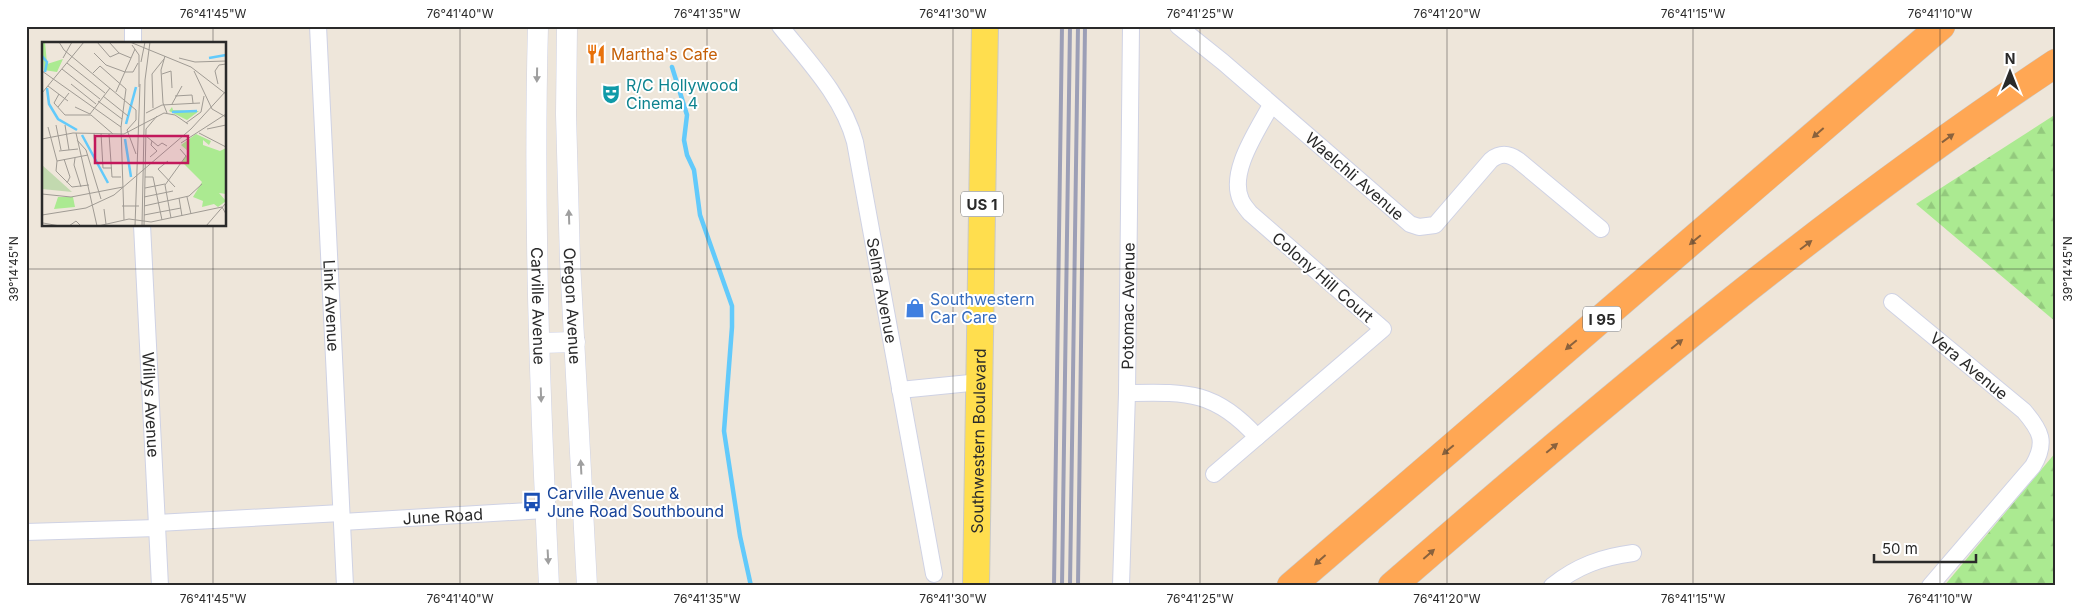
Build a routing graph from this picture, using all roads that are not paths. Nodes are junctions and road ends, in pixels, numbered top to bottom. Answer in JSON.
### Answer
{"nodes":[{"id":1,"x":132,"y":26,"type":"edge"},
{"id":2,"x":318,"y":26,"type":"edge"},
{"id":3,"x":538,"y":26,"type":"edge"},
{"id":4,"x":568,"y":26,"type":"edge"},
{"id":5,"x":780,"y":26,"type":"edge"},
{"id":6,"x":985,"y":26,"type":"edge"},
{"id":7,"x":1131,"y":26,"type":"edge"},
{"id":8,"x":1178,"y":26,"type":"edge"},
{"id":9,"x":1931,"y":26,"type":"edge"},
{"id":10,"x":1941,"y":26,"type":"edge"},
{"id":11,"x":133,"y":42,"type":"edge"},
{"id":12,"x":2056,"y":63,"type":"edge"},
{"id":13,"x":2056,"y":69,"type":"edge"},
{"id":14,"x":1855,"y":102,"type":"junction"},
{"id":15,"x":1995,"y":103,"type":"junction"},
{"id":16,"x":1271,"y":105,"type":"junction"},
{"id":17,"x":142,"y":226,"type":"edge"},
{"id":18,"x":1601,"y":230,"type":"dead end"},
{"id":19,"x":1892,"y":302,"type":"dead end"},
{"id":20,"x":574,"y":342,"type":"junction"},
{"id":21,"x":540,"y":343,"type":"junction"},
{"id":22,"x":980,"y":382,"type":"junction"},
{"id":23,"x":900,"y":390,"type":"junction"},
{"id":24,"x":1126,"y":392,"type":"junction"},
{"id":25,"x":1257,"y":437,"type":"junction"},
{"id":26,"x":1214,"y":474,"type":"dead end"},
{"id":27,"x":545,"y":510,"type":"junction"},
{"id":28,"x":341,"y":517,"type":"junction"},
{"id":29,"x":157,"y":525,"type":"junction"},
{"id":30,"x":26,"y":532,"type":"edge"},
{"id":31,"x":1633,"y":553,"type":"dead end"},
{"id":32,"x":934,"y":574,"type":"dead end"},
{"id":33,"x":160,"y":586,"type":"edge"},
{"id":34,"x":345,"y":586,"type":"edge"},
{"id":35,"x":549,"y":586,"type":"edge"},
{"id":36,"x":587,"y":586,"type":"edge"},
{"id":37,"x":976,"y":586,"type":"edge"},
{"id":38,"x":1121,"y":586,"type":"edge"},
{"id":39,"x":1291,"y":586,"type":"edge"},
{"id":40,"x":1392,"y":586,"type":"edge"},
{"id":41,"x":1552,"y":586,"type":"edge"},
{"id":42,"x":1930,"y":586,"type":"edge"}],
"edges":[{"from":1,"to":11,"type":"street"},
{"from":2,"to":28,"type":"street","name":"Link Avenue"},
{"from":3,"to":21,"type":"street","name":"Carville Avenue","one_way":true},
{"from":20,"to":4,"type":"street","name":"Oregon Avenue","one_way":true},
{"from":5,"to":23,"type":"street","name":"Selma Avenue"},
{"from":6,"to":22,"type":"main road","name":"Southwestern Boulevard","number":"US 1"},
{"from":7,"to":24,"type":"street","name":"Potomac Avenue"},
{"from":8,"to":16,"type":"street","name":"Waelchli Avenue"},
{"from":9,"to":14,"type":"highway"},
{"from":10,"to":14,"type":"highway","number":"I 95"},
{"from":12,"to":15,"type":"highway"},
{"from":13,"to":15,"type":"highway"},
{"from":14,"to":39,"type":"highway","number":"I 95","one_way":true},
{"from":40,"to":15,"type":"highway","one_way":true},
{"from":16,"to":18,"type":"street","name":"Waelchli Avenue"},
{"from":16,"to":25,"type":"street","name":"Colony Hill Court"},
{"from":17,"to":29,"type":"street","name":"Willys Avenue"},
{"from":19,"to":42,"type":"street","name":"Vera Avenue"},
{"from":20,"to":21,"type":"street"},
{"from":36,"to":20,"type":"street","name":"Oregon Avenue","one_way":true},
{"from":21,"to":27,"type":"street","name":"Carville Avenue","one_way":true},
{"from":22,"to":23,"type":"street"},
{"from":22,"to":37,"type":"main road","name":"Southwestern Boulevard","number":"US 1"},
{"from":23,"to":32,"type":"street","name":"Selma Avenue"},
{"from":24,"to":25,"type":"street"},
{"from":24,"to":38,"type":"street","name":"Potomac Avenue"},
{"from":25,"to":26,"type":"street","name":"Colony Hill Court"},
{"from":27,"to":28,"type":"street","name":"June Road"},
{"from":27,"to":35,"type":"street","name":"Carville Avenue","one_way":true},
{"from":28,"to":29,"type":"street","name":"June Road"},
{"from":28,"to":34,"type":"street","name":"Link Avenue"},
{"from":29,"to":30,"type":"street","name":"June Road"},
{"from":29,"to":33,"type":"street","name":"Willys Avenue"},
{"from":31,"to":41,"type":"street"}]}
